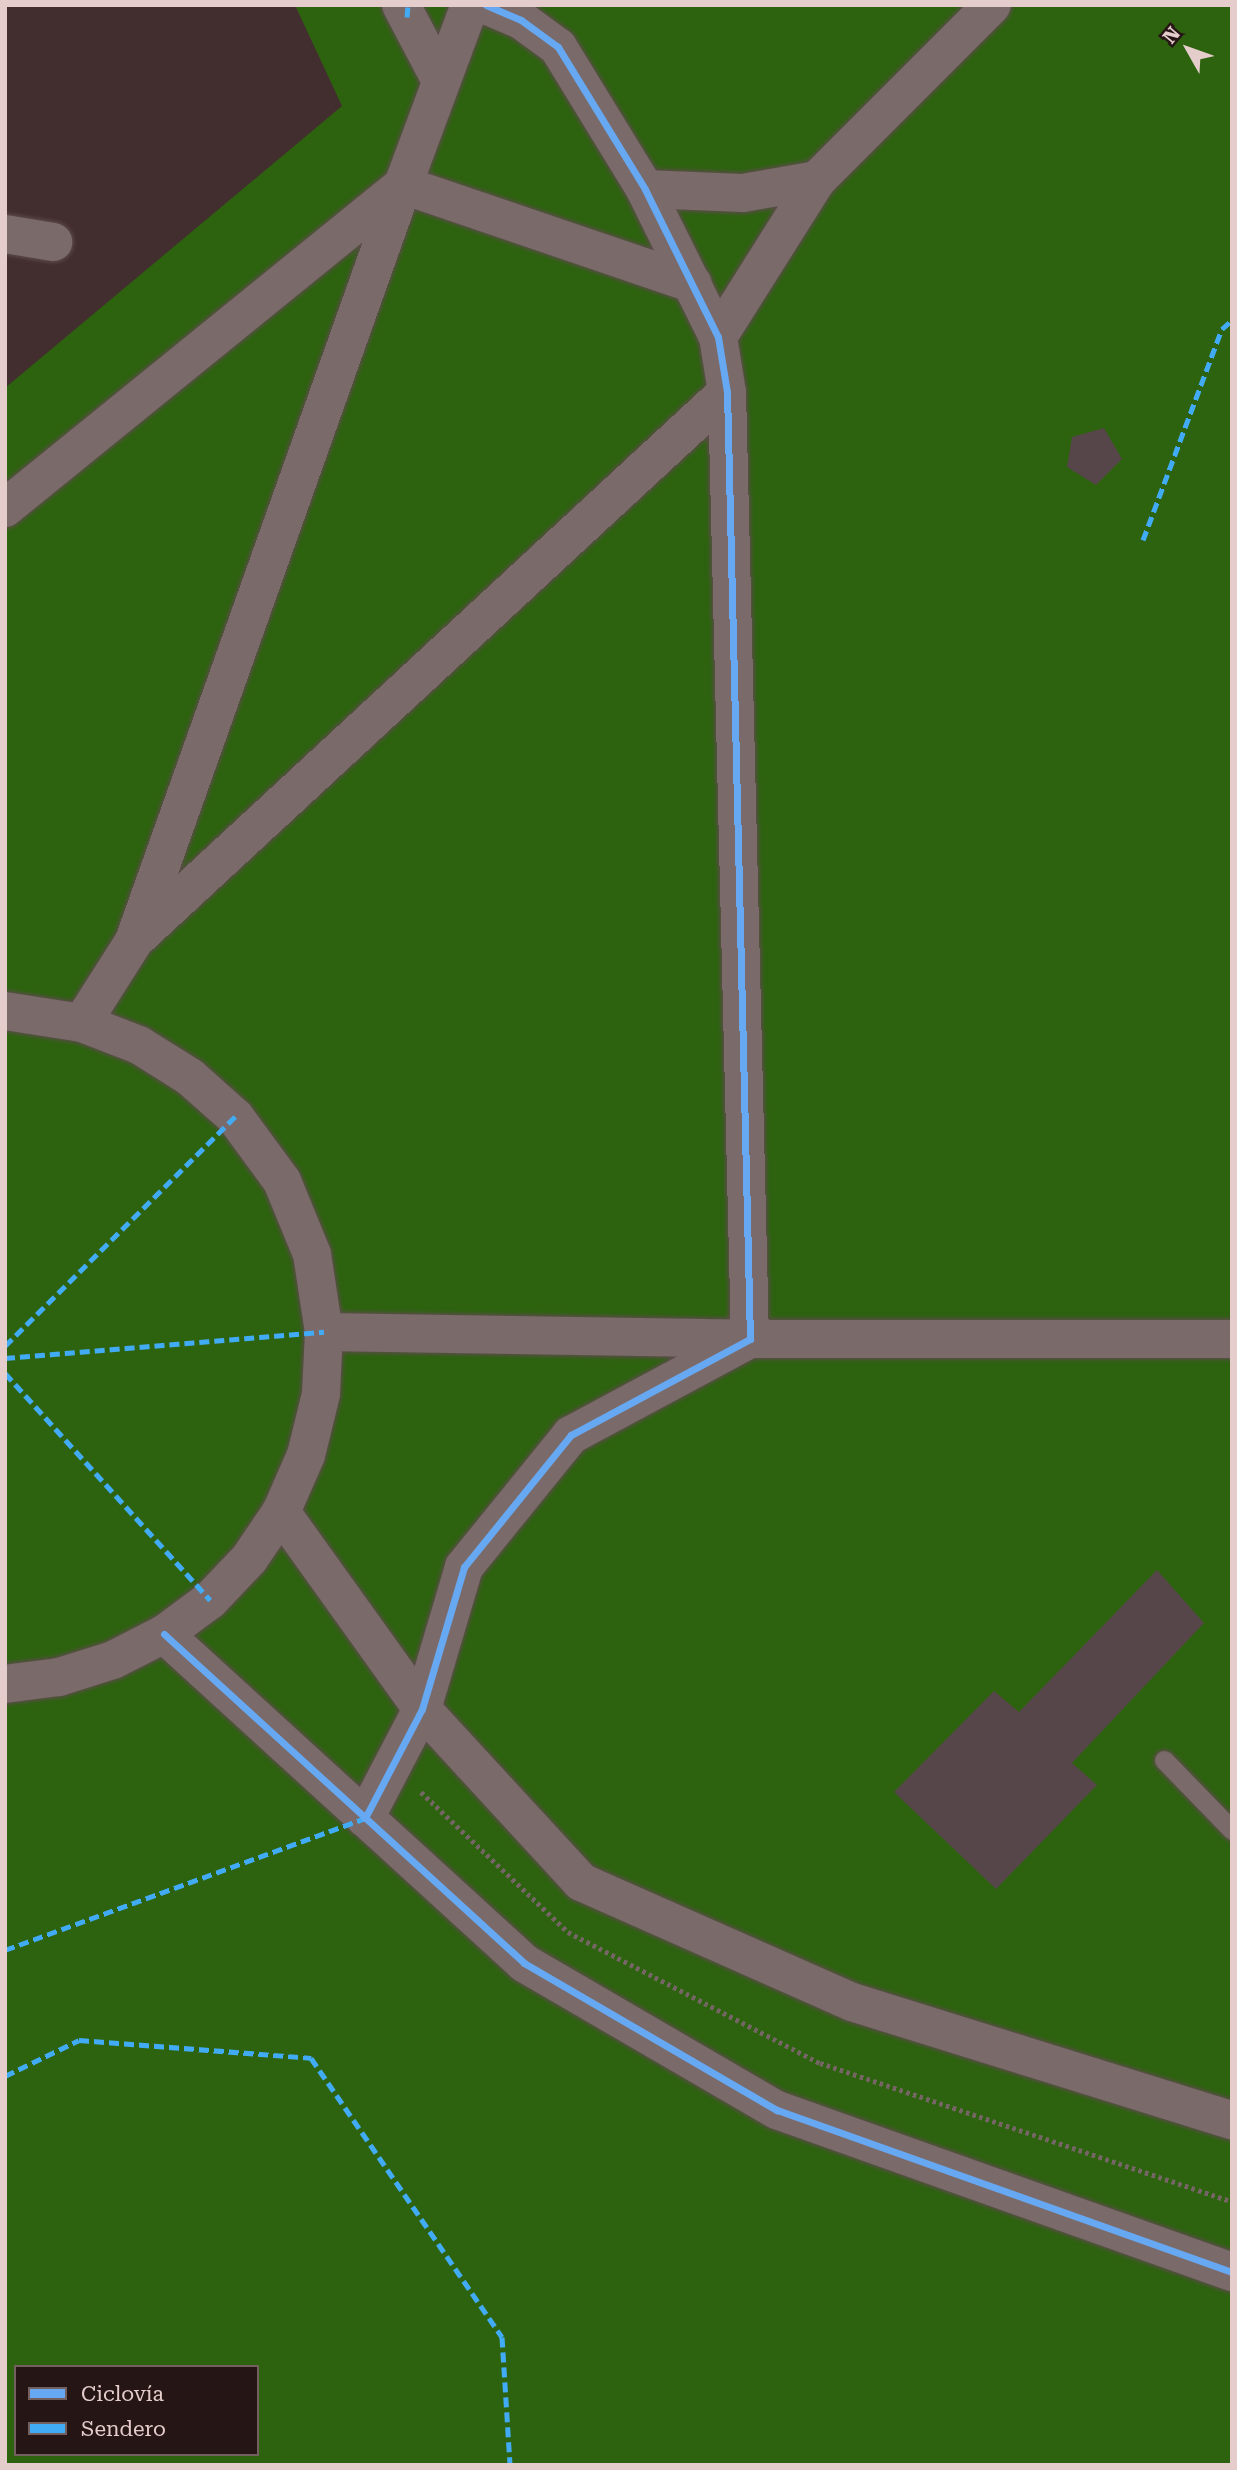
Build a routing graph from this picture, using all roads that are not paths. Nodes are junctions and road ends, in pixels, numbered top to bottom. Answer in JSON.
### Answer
{"nodes":[{"id":1,"x":401,"y":5,"type":"edge"},
{"id":2,"x":470,"y":5,"type":"edge"},
{"id":3,"x":486,"y":5,"type":"edge"},
{"id":4,"x":992,"y":5,"type":"edge"},
{"id":5,"x":441,"y":81,"type":"junction"},
{"id":6,"x":817,"y":180,"type":"junction"},
{"id":7,"x":403,"y":185,"type":"junction"},
{"id":8,"x":645,"y":189,"type":"junction"},
{"id":9,"x":5,"y":234,"type":"edge"},
{"id":10,"x":53,"y":242,"type":"dead end"},
{"id":11,"x":693,"y":284,"type":"junction"},
{"id":12,"x":718,"y":337,"type":"junction"},
{"id":13,"x":727,"y":393,"type":"junction"},
{"id":14,"x":5,"y":508,"type":"edge"},
{"id":15,"x":134,"y":941,"type":"junction"},
{"id":16,"x":5,"y":1011,"type":"edge"},
{"id":17,"x":82,"y":1023,"type":"junction"},
{"id":18,"x":324,"y":1332,"type":"junction"},
{"id":19,"x":750,"y":1339,"type":"junction"},
{"id":20,"x":1232,"y":1339,"type":"edge"},
{"id":21,"x":281,"y":1512,"type":"junction"},
{"id":22,"x":164,"y":1634,"type":"junction"},
{"id":23,"x":5,"y":1684,"type":"edge"},
{"id":24,"x":422,"y":1709,"type":"junction"},
{"id":25,"x":1164,"y":1760,"type":"dead end"},
{"id":26,"x":365,"y":1818,"type":"junction"},
{"id":27,"x":1232,"y":1830,"type":"edge"},
{"id":28,"x":1232,"y":2120,"type":"edge"},
{"id":29,"x":1232,"y":2272,"type":"edge"}],
"edges":[{"from":1,"to":5,"type":"street"},
{"from":2,"to":5,"type":"street"},
{"from":3,"to":8,"type":"street"},
{"from":4,"to":6,"type":"street"},
{"from":5,"to":7,"type":"street"},
{"from":6,"to":8,"type":"street"},
{"from":6,"to":12,"type":"street"},
{"from":7,"to":11,"type":"street"},
{"from":7,"to":14,"type":"street"},
{"from":7,"to":15,"type":"street"},
{"from":8,"to":11,"type":"street"},
{"from":9,"to":10,"type":"street"},
{"from":11,"to":12,"type":"street"},
{"from":12,"to":13,"type":"street"},
{"from":13,"to":15,"type":"street"},
{"from":13,"to":19,"type":"street"},
{"from":15,"to":17,"type":"street"},
{"from":16,"to":17,"type":"street"},
{"from":17,"to":18,"type":"street"},
{"from":18,"to":19,"type":"street"},
{"from":18,"to":21,"type":"street"},
{"from":19,"to":20,"type":"street"},
{"from":19,"to":24,"type":"street"},
{"from":21,"to":22,"type":"street"},
{"from":21,"to":24,"type":"street"},
{"from":22,"to":23,"type":"street"},
{"from":22,"to":26,"type":"street"},
{"from":24,"to":26,"type":"street"},
{"from":24,"to":28,"type":"street"},
{"from":25,"to":27,"type":"lane"},
{"from":26,"to":29,"type":"street"}]}
